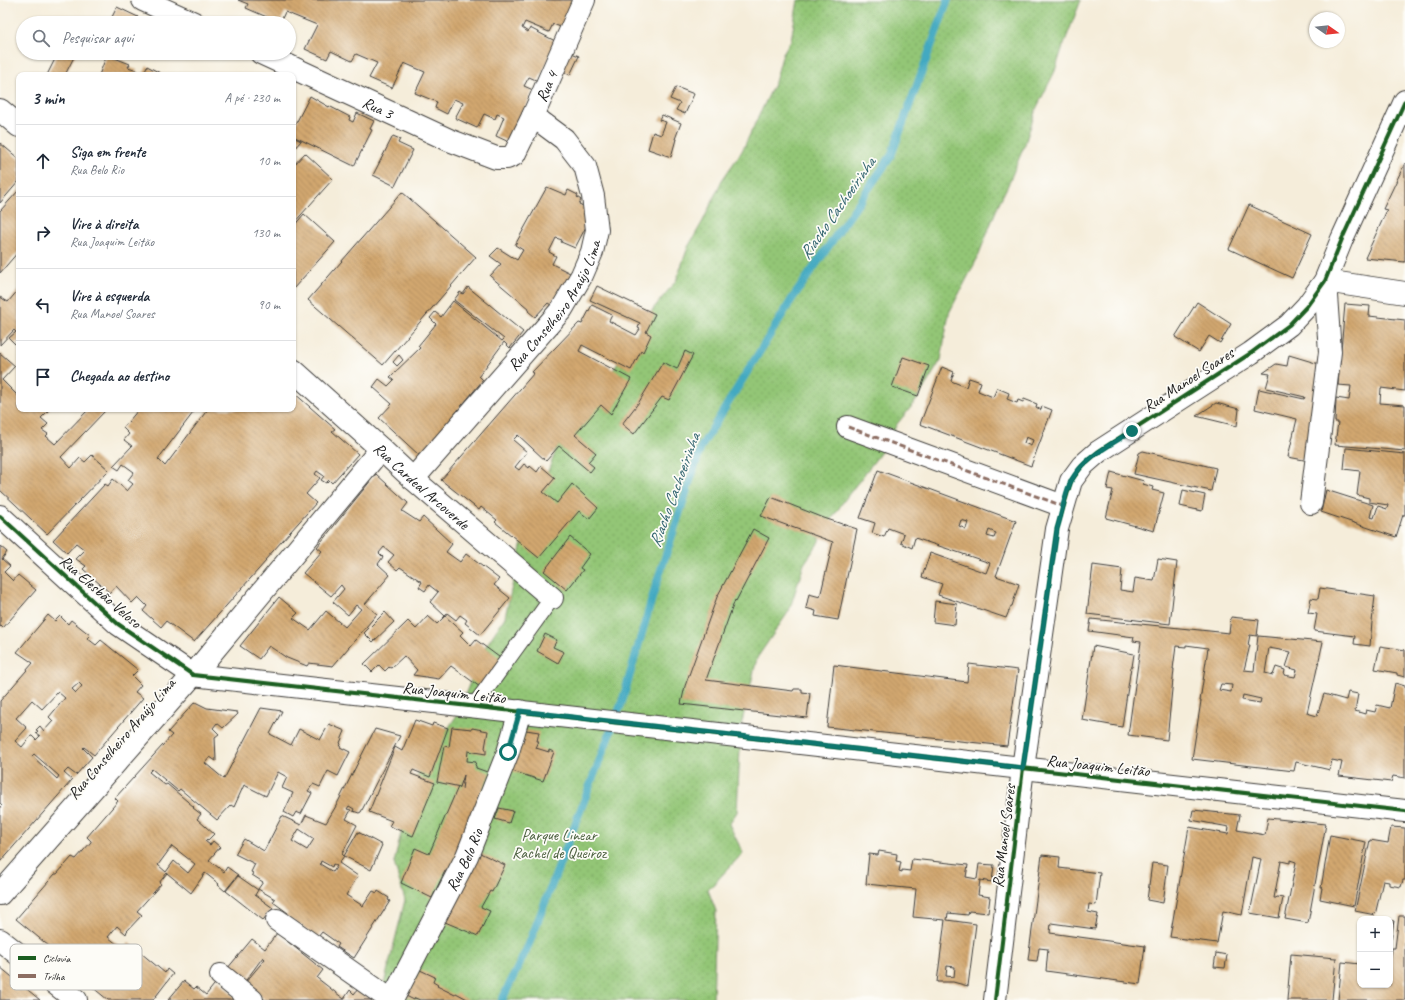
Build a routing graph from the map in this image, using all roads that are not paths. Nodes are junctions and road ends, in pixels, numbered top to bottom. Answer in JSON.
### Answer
{"nodes":[{"id":1,"x":143,"y":0,"type":"edge"},
{"id":2,"x":584,"y":0,"type":"edge"},
{"id":3,"x":178,"y":16,"type":"edge"},
{"id":4,"x":276,"y":60,"type":"edge"},
{"id":5,"x":1405,"y":101,"type":"edge"},
{"id":6,"x":0,"y":110,"type":"edge"},
{"id":7,"x":533,"y":116,"type":"junction"},
{"id":8,"x":16,"y":123,"type":"edge"},
{"id":9,"x":496,"y":158,"type":"joint"},
{"id":10,"x":1325,"y":281,"type":"junction"},
{"id":11,"x":1405,"y":292,"type":"edge"},
{"id":12,"x":296,"y":373,"type":"edge"},
{"id":13,"x":848,"y":427,"type":"dead end"},
{"id":14,"x":381,"y":449,"type":"junction"},
{"id":15,"x":413,"y":479,"type":"junction"},
{"id":16,"x":1311,"y":503,"type":"dead end"},
{"id":17,"x":1063,"y":506,"type":"junction"},
{"id":18,"x":0,"y":516,"type":"edge"},
{"id":19,"x":552,"y":598,"type":"joint"},
{"id":20,"x":193,"y":675,"type":"junction"},
{"id":21,"x":474,"y":706,"type":"junction"},
{"id":22,"x":520,"y":711,"type":"junction"},
{"id":23,"x":1023,"y":768,"type":"junction"},
{"id":24,"x":1405,"y":811,"type":"edge"},
{"id":25,"x":0,"y":894,"type":"edge"},
{"id":26,"x":277,"y":920,"type":"dead end"},
{"id":27,"x":0,"y":940,"type":"edge"},
{"id":28,"x":10,"y":948,"type":"edge"},
{"id":29,"x":221,"y":975,"type":"dead end"},
{"id":30,"x":63,"y":990,"type":"edge"},
{"id":31,"x":76,"y":1000,"type":"edge"},
{"id":32,"x":252,"y":1000,"type":"edge"},
{"id":33,"x":391,"y":1000,"type":"edge"},
{"id":34,"x":995,"y":1000,"type":"edge"}],
"edges":[{"from":1,"to":3,"type":"street"},
{"from":2,"to":7,"type":"street","name":"Rua 4"},
{"from":4,"to":9,"type":"street","name":"Rua 3"},
{"from":5,"to":10,"type":"street","name":"Rua Manoel Soares"},
{"from":6,"to":8,"type":"street"},
{"from":7,"to":9,"type":"street","name":"Rua 4"},
{"from":7,"to":15,"type":"street","name":"Rua Conselheiro Araújo Lima"},
{"from":10,"to":11,"type":"street"},
{"from":10,"to":16,"type":"street"},
{"from":10,"to":17,"type":"street","name":"Rua Manoel Soares"},
{"from":12,"to":14,"type":"street","name":"Rua Cardeal Arcoverde"},
{"from":13,"to":17,"type":"street"},
{"from":14,"to":15,"type":"street","name":"Rua Cardeal Arcoverde"},
{"from":14,"to":20,"type":"street","name":"Rua Conselheiro Araújo Lima"},
{"from":15,"to":19,"type":"street","name":"Rua Cardeal Arcoverde"},
{"from":17,"to":23,"type":"street","name":"Rua Manoel Soares"},
{"from":18,"to":20,"type":"street","name":"Rua Elesbão Veloso"},
{"from":19,"to":21,"type":"lane"},
{"from":20,"to":21,"type":"street","name":"Rua Joaquim Leitão"},
{"from":20,"to":25,"type":"street","name":"Rua Conselheiro Araújo Lima"},
{"from":21,"to":22,"type":"street","name":"Rua Joaquim Leitão"},
{"from":22,"to":23,"type":"street","name":"Rua Joaquim Leitão"},
{"from":22,"to":33,"type":"street","name":"Rua Belo Rio"},
{"from":23,"to":24,"type":"street","name":"Rua Joaquim Leitão"},
{"from":23,"to":34,"type":"street","name":"Rua Manoel Soares"},
{"from":26,"to":33,"type":"street"},
{"from":27,"to":28,"type":"street"},
{"from":29,"to":32,"type":"street"},
{"from":30,"to":31,"type":"street"}]}
